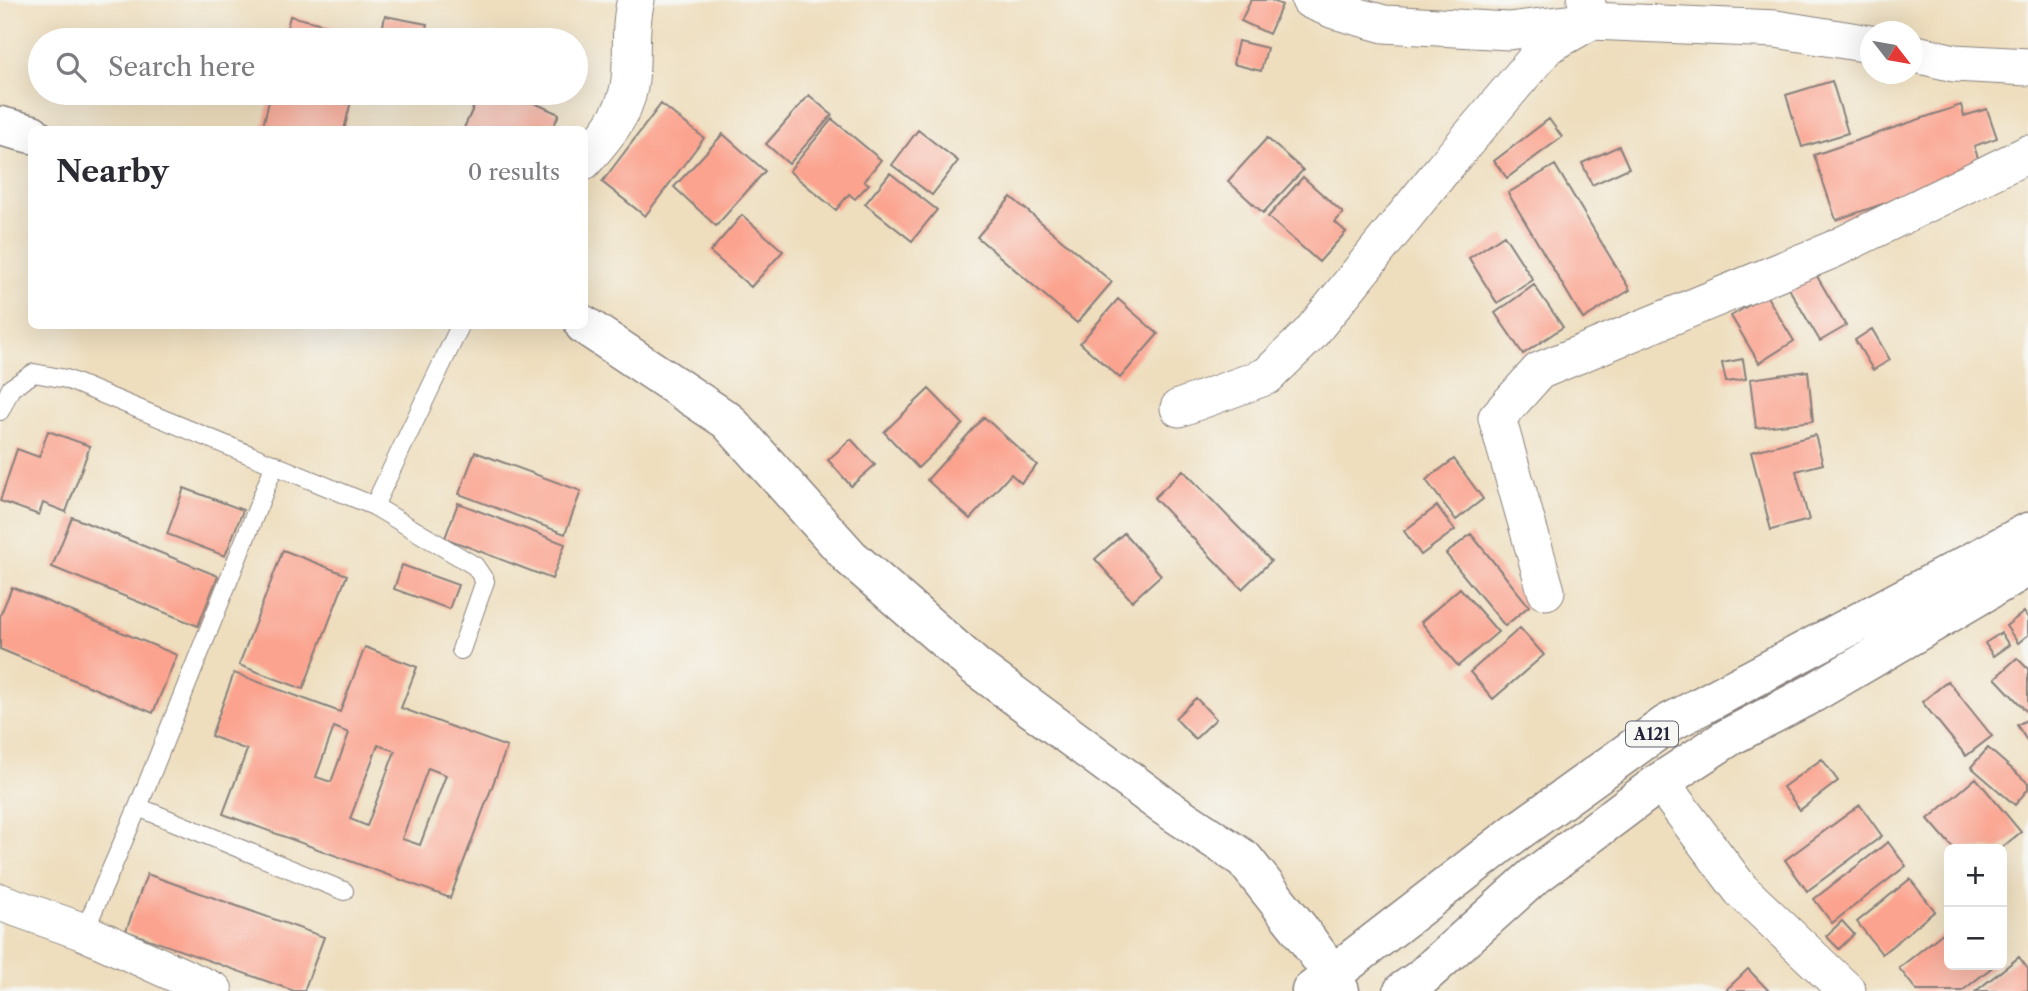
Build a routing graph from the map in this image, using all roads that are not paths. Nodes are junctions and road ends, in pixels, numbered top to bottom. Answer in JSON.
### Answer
{"nodes":[{"id":1,"x":636,"y":0,"type":"edge"},
{"id":2,"x":1310,"y":0,"type":"edge"},
{"id":3,"x":1589,"y":10,"type":"edge"},
{"id":4,"x":1860,"y":42,"type":"edge"},
{"id":5,"x":1923,"y":55,"type":"edge"},
{"id":6,"x":2028,"y":67,"type":"edge"},
{"id":7,"x":0,"y":126,"type":"edge"},
{"id":8,"x":28,"y":133,"type":"edge"},
{"id":9,"x":2028,"y":154,"type":"edge"},
{"id":10,"x":588,"y":156,"type":"edge"},
{"id":11,"x":588,"y":328,"type":"edge"},
{"id":12,"x":459,"y":329,"type":"edge"},
{"id":13,"x":1179,"y":408,"type":"dead end"},
{"id":14,"x":0,"y":411,"type":"edge"},
{"id":15,"x":275,"y":464,"type":"junction"},
{"id":16,"x":374,"y":506,"type":"junction"},
{"id":17,"x":2028,"y":532,"type":"edge"},
{"id":18,"x":2028,"y":567,"type":"edge"},
{"id":19,"x":1546,"y":591,"type":"dead end"},
{"id":20,"x":461,"y":650,"type":"dead end"},
{"id":21,"x":1660,"y":782,"type":"junction"},
{"id":22,"x":138,"y":807,"type":"junction"},
{"id":23,"x":344,"y":891,"type":"dead end"},
{"id":24,"x":0,"y":902,"type":"edge"},
{"id":25,"x":84,"y":932,"type":"junction"},
{"id":26,"x":1328,"y":985,"type":"edge"},
{"id":27,"x":1418,"y":987,"type":"edge"},
{"id":28,"x":214,"y":991,"type":"edge"},
{"id":29,"x":1847,"y":991,"type":"edge"}],
"edges":[{"from":1,"to":10,"type":"street"},
{"from":2,"to":3,"type":"street"},
{"from":3,"to":4,"type":"street"},
{"from":3,"to":13,"type":"street"},
{"from":5,"to":6,"type":"street"},
{"from":7,"to":8,"type":"main road"},
{"from":9,"to":19,"type":"street"},
{"from":11,"to":26,"type":"main road"},
{"from":12,"to":16,"type":"lane"},
{"from":14,"to":15,"type":"lane"},
{"from":15,"to":16,"type":"lane"},
{"from":15,"to":22,"type":"lane"},
{"from":16,"to":20,"type":"lane"},
{"from":17,"to":26,"type":"main road","number":"A121"},
{"from":18,"to":21,"type":"main road","number":"A121"},
{"from":21,"to":27,"type":"main road","number":"A121"},
{"from":21,"to":29,"type":"street"},
{"from":22,"to":23,"type":"lane"},
{"from":22,"to":25,"type":"lane"},
{"from":24,"to":25,"type":"street"},
{"from":25,"to":28,"type":"street"}]}
